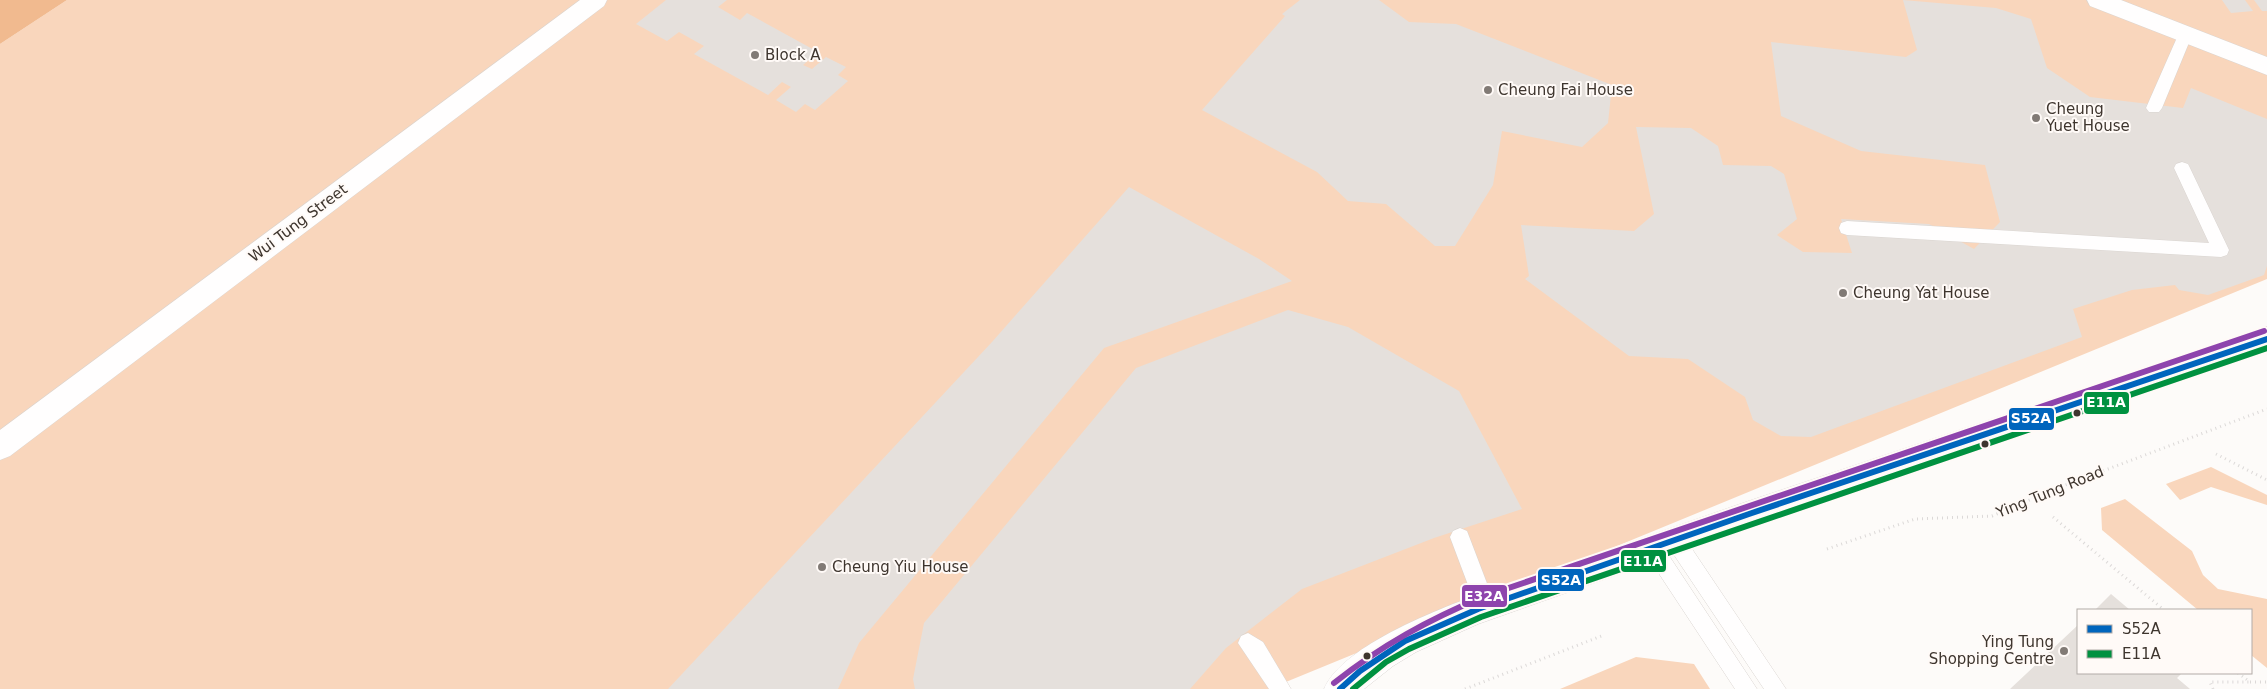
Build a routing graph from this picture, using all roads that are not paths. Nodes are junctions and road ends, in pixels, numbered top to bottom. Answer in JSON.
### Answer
{"nodes":[{"id":1,"x":596,"y":0,"type":"edge"},
{"id":2,"x":2098,"y":0,"type":"edge"},
{"id":3,"x":2186,"y":34,"type":"junction"},
{"id":4,"x":2267,"y":66,"type":"edge"},
{"id":5,"x":2154,"y":108,"type":"dead end"},
{"id":6,"x":2182,"y":168,"type":"dead end"},
{"id":7,"x":1848,"y":228,"type":"dead end"},
{"id":8,"x":2267,"y":339,"type":"edge"},
{"id":9,"x":0,"y":447,"type":"edge"},
{"id":10,"x":1460,"y":537,"type":"dead end"},
{"id":11,"x":1664,"y":544,"type":"junction"},
{"id":12,"x":1486,"y":607,"type":"junction"},
{"id":13,"x":1248,"y":643,"type":"dead end"},
{"id":14,"x":1281,"y":689,"type":"edge"},
{"id":15,"x":1340,"y":689,"type":"edge"},
{"id":16,"x":1747,"y":689,"type":"edge"},
{"id":17,"x":1776,"y":689,"type":"edge"}],
"edges":[{"from":1,"to":9,"type":"street","name":"Wui Tung Street"},
{"from":2,"to":3,"type":"street"},
{"from":3,"to":4,"type":"street"},
{"from":3,"to":5,"type":"lane"},
{"from":6,"to":7,"type":"lane"},
{"from":8,"to":11,"type":"street"},
{"from":10,"to":12,"type":"lane"},
{"from":11,"to":12,"type":"street"},
{"from":11,"to":16,"type":"lane"},
{"from":11,"to":17,"type":"lane"},
{"from":12,"to":15,"type":"street"},
{"from":13,"to":14,"type":"lane"}]}
